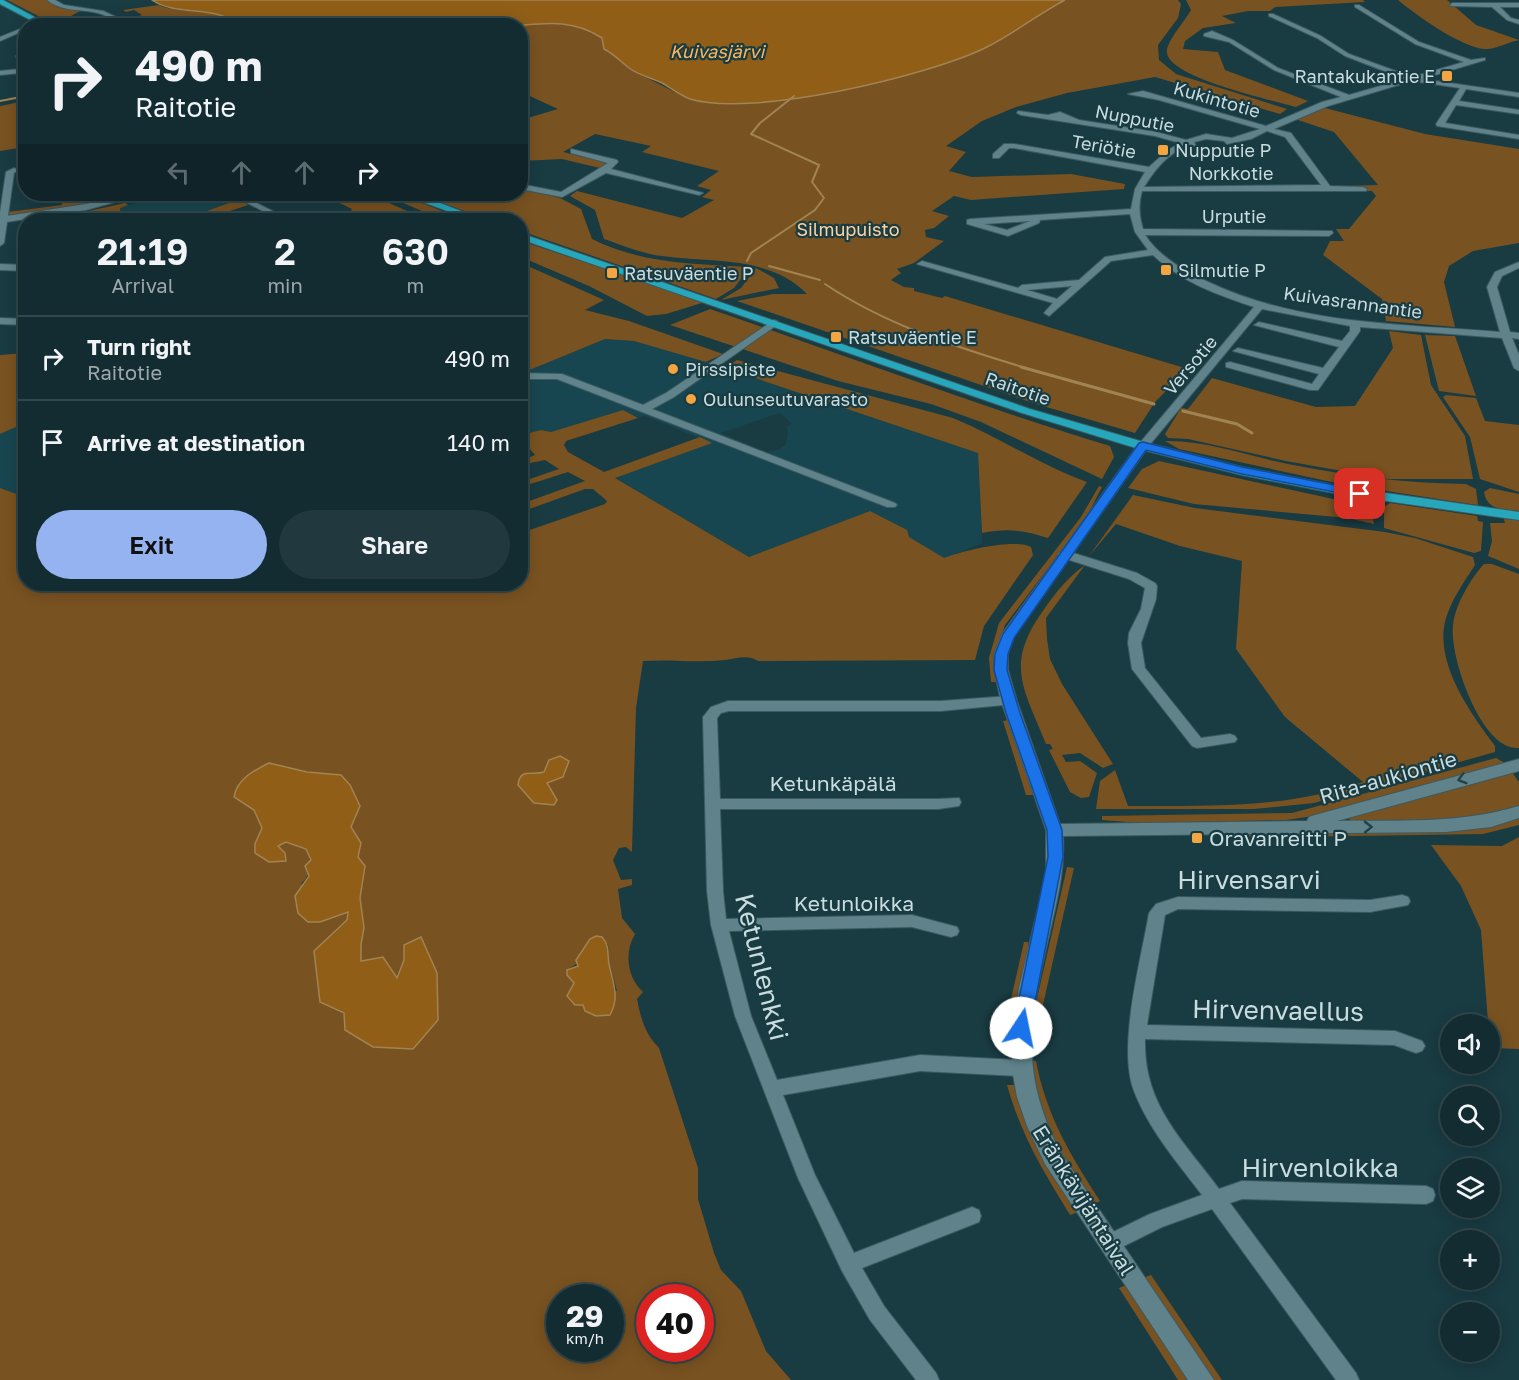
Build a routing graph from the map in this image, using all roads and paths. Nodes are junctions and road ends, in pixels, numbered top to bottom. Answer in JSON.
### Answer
{"nodes":[{"id":1,"x":50,"y":0,"type":"edge"},
{"id":2,"x":0,"y":1,"type":"edge"},
{"id":3,"x":1452,"y":5,"type":"dead end"},
{"id":4,"x":1494,"y":5,"type":"junction"},
{"id":5,"x":1519,"y":5,"type":"edge"},
{"id":6,"x":1358,"y":6,"type":"dead end"},
{"id":7,"x":1271,"y":15,"type":"dead end"},
{"id":8,"x":33,"y":18,"type":"edge"},
{"id":9,"x":114,"y":18,"type":"edge"},
{"id":10,"x":1519,"y":22,"type":"edge"},
{"id":11,"x":18,"y":32,"type":"edge"},
{"id":12,"x":0,"y":39,"type":"edge"},
{"id":13,"x":1231,"y":41,"type":"dead end"},
{"id":14,"x":1483,"y":58,"type":"dead end"},
{"id":15,"x":1469,"y":62,"type":"junction"},
{"id":16,"x":18,"y":73,"type":"edge"},
{"id":17,"x":0,"y":74,"type":"edge"},
{"id":18,"x":1429,"y":74,"type":"junction"},
{"id":19,"x":1411,"y":79,"type":"junction"},
{"id":20,"x":1464,"y":87,"type":"junction"},
{"id":21,"x":1519,"y":95,"type":"edge"},
{"id":22,"x":1348,"y":97,"type":"junction"},
{"id":23,"x":1160,"y":98,"type":"dead end"},
{"id":24,"x":1454,"y":102,"type":"junction"},
{"id":25,"x":1519,"y":112,"type":"edge"},
{"id":26,"x":1021,"y":113,"type":"dead end"},
{"id":27,"x":1266,"y":128,"type":"junction"},
{"id":28,"x":1519,"y":137,"type":"edge"},
{"id":29,"x":1187,"y":144,"type":"junction"},
{"id":30,"x":574,"y":152,"type":"dead end"},
{"id":31,"x":1052,"y":152,"type":"junction"},
{"id":32,"x":14,"y":170,"type":"dead end"},
{"id":33,"x":605,"y":170,"type":"junction"},
{"id":34,"x":1150,"y":170,"type":"junction"},
{"id":35,"x":528,"y":188,"type":"edge"},
{"id":36,"x":1322,"y":188,"type":"junction"},
{"id":37,"x":1139,"y":189,"type":"junction"},
{"id":38,"x":1363,"y":189,"type":"dead end"},
{"id":39,"x":699,"y":193,"type":"dead end"},
{"id":40,"x":111,"y":201,"type":"edge"},
{"id":41,"x":248,"y":201,"type":"edge"},
{"id":42,"x":428,"y":201,"type":"edge"},
{"id":43,"x":1134,"y":211,"type":"junction"},
{"id":44,"x":47,"y":213,"type":"edge"},
{"id":45,"x":272,"y":213,"type":"edge"},
{"id":46,"x":461,"y":213,"type":"edge"},
{"id":47,"x":18,"y":217,"type":"edge"},
{"id":48,"x":1037,"y":217,"type":"junction"},
{"id":49,"x":1,"y":220,"type":"edge"},
{"id":50,"x":1139,"y":232,"type":"junction"},
{"id":51,"x":1329,"y":232,"type":"dead end"},
{"id":52,"x":528,"y":239,"type":"edge"},
{"id":53,"x":0,"y":243,"type":"edge"},
{"id":54,"x":1156,"y":252,"type":"junction"},
{"id":55,"x":922,"y":264,"type":"dead end"},
{"id":56,"x":1519,"y":265,"type":"edge"},
{"id":57,"x":0,"y":267,"type":"edge"},
{"id":58,"x":18,"y":268,"type":"edge"},
{"id":59,"x":1082,"y":282,"type":"junction"},
{"id":60,"x":1017,"y":290,"type":"junction"},
{"id":61,"x":1059,"y":302,"type":"junction"},
{"id":62,"x":1261,"y":305,"type":"junction"},
{"id":63,"x":1049,"y":313,"type":"dead end"},
{"id":64,"x":0,"y":321,"type":"edge"},
{"id":65,"x":18,"y":322,"type":"edge"},
{"id":66,"x":1355,"y":322,"type":"junction"},
{"id":67,"x":774,"y":323,"type":"junction"},
{"id":68,"x":1259,"y":325,"type":"dead end"},
{"id":69,"x":1506,"y":335,"type":"junction"},
{"id":70,"x":1519,"y":336,"type":"edge"},
{"id":71,"x":1345,"y":345,"type":"junction"},
{"id":72,"x":1238,"y":351,"type":"dead end"},
{"id":73,"x":1230,"y":365,"type":"dead end"},
{"id":74,"x":1519,"y":368,"type":"edge"},
{"id":75,"x":1325,"y":372,"type":"junction"},
{"id":76,"x":528,"y":376,"type":"edge"},
{"id":77,"x":645,"y":408,"type":"junction"},
{"id":78,"x":1143,"y":446,"type":"junction"},
{"id":79,"x":891,"y":506,"type":"dead end"},
{"id":80,"x":1519,"y":516,"type":"edge"},
{"id":81,"x":1064,"y":554,"type":"junction"},
{"id":82,"x":1009,"y":701,"type":"junction"},
{"id":83,"x":1230,"y":739,"type":"dead end"},
{"id":84,"x":1519,"y":765,"type":"edge"},
{"id":85,"x":954,"y":802,"type":"dead end"},
{"id":86,"x":712,"y":804,"type":"junction"},
{"id":87,"x":1519,"y":812,"type":"edge"},
{"id":88,"x":1268,"y":829,"type":"junction"},
{"id":89,"x":1054,"y":830,"type":"junction"},
{"id":90,"x":1402,"y":901,"type":"dead end"},
{"id":91,"x":719,"y":925,"type":"junction"},
{"id":92,"x":951,"y":931,"type":"dead end"},
{"id":93,"x":1137,"y":1032,"type":"junction"},
{"id":94,"x":1416,"y":1046,"type":"dead end"},
{"id":95,"x":1020,"y":1068,"type":"junction"},
{"id":96,"x":772,"y":1089,"type":"junction"},
{"id":97,"x":1426,"y":1196,"type":"dead end"},
{"id":98,"x":1215,"y":1198,"type":"junction"},
{"id":99,"x":972,"y":1216,"type":"dead end"},
{"id":100,"x":1110,"y":1244,"type":"junction"},
{"id":101,"x":849,"y":1264,"type":"junction"},
{"id":102,"x":929,"y":1380,"type":"edge"},
{"id":103,"x":1202,"y":1380,"type":"edge"},
{"id":104,"x":1349,"y":1380,"type":"edge"}],
"edges":[{"from":1,"to":9,"type":"street"},
{"from":2,"to":8,"type":"main road"},
{"from":3,"to":4,"type":"street"},
{"from":4,"to":5,"type":"street"},
{"from":4,"to":10,"type":"street"},
{"from":6,"to":15,"type":"street"},
{"from":7,"to":19,"type":"street"},
{"from":11,"to":12,"type":"street"},
{"from":13,"to":22,"type":"street"},
{"from":14,"to":15,"type":"street"},
{"from":15,"to":18,"type":"street"},
{"from":16,"to":17,"type":"street"},
{"from":18,"to":19,"type":"street"},
{"from":18,"to":20,"type":"street"},
{"from":19,"to":20,"type":"street"},
{"from":19,"to":22,"type":"street"},
{"from":20,"to":21,"type":"street"},
{"from":20,"to":24,"type":"street"},
{"from":22,"to":27,"type":"street"},
{"from":23,"to":27,"type":"street","name":"Kukintotie"},
{"from":24,"to":25,"type":"street"},
{"from":24,"to":28,"type":"street"},
{"from":26,"to":29,"type":"street","name":"Nupputie"},
{"from":27,"to":29,"type":"street"},
{"from":27,"to":36,"type":"street","name":"Norkkotie"},
{"from":29,"to":34,"type":"street","name":"Kuivasrannantie"},
{"from":30,"to":33,"type":"street"},
{"from":31,"to":31,"type":"street","name":"Teriötie"},
{"from":31,"to":34,"type":"street","name":"Teriötie"},
{"from":32,"to":49,"type":"street"},
{"from":33,"to":35,"type":"street"},
{"from":33,"to":39,"type":"street"},
{"from":34,"to":37,"type":"street","name":"Kuivasrannantie"},
{"from":36,"to":37,"type":"street","name":"Norkkotie"},
{"from":36,"to":38,"type":"street","name":"Norkkotie"},
{"from":37,"to":43,"type":"street","name":"Kuivasrannantie"},
{"from":40,"to":44,"type":"street"},
{"from":41,"to":45,"type":"street"},
{"from":42,"to":46,"type":"main road"},
{"from":43,"to":48,"type":"street"},
{"from":43,"to":50,"type":"street","name":"Kuivasrannantie"},
{"from":47,"to":49,"type":"street"},
{"from":48,"to":48,"type":"street"},
{"from":49,"to":53,"type":"street"},
{"from":50,"to":51,"type":"street","name":"Urputie"},
{"from":50,"to":54,"type":"street","name":"Kuivasrannantie"},
{"from":52,"to":67,"type":"main road","name":"Raitotie"},
{"from":54,"to":59,"type":"street"},
{"from":54,"to":62,"type":"street","name":"Kuivasrannantie"},
{"from":55,"to":60,"type":"street"},
{"from":56,"to":69,"type":"street"},
{"from":57,"to":58,"type":"street"},
{"from":59,"to":60,"type":"street"},
{"from":59,"to":61,"type":"street"},
{"from":60,"to":61,"type":"street"},
{"from":61,"to":63,"type":"street"},
{"from":62,"to":66,"type":"street","name":"Kuivasrannantie"},
{"from":62,"to":78,"type":"street","name":"Versotie"},
{"from":64,"to":65,"type":"street"},
{"from":66,"to":69,"type":"street","name":"Kuivasrannantie"},
{"from":66,"to":71,"type":"street"},
{"from":67,"to":77,"type":"street"},
{"from":67,"to":78,"type":"main road","name":"Raitotie"},
{"from":68,"to":71,"type":"street"},
{"from":69,"to":70,"type":"street","name":"Kuivasrannantie"},
{"from":69,"to":74,"type":"street"},
{"from":71,"to":75,"type":"street"},
{"from":72,"to":75,"type":"street"},
{"from":73,"to":75,"type":"street"},
{"from":76,"to":77,"type":"street"},
{"from":77,"to":79,"type":"street"},
{"from":78,"to":80,"type":"main road","name":"Raitotie"},
{"from":78,"to":81,"type":"street","name":"Eränkävijäntaival"},
{"from":81,"to":82,"type":"street","name":"Eränkävijäntaival"},
{"from":81,"to":83,"type":"street"},
{"from":82,"to":86,"type":"street","name":"Ketunlenkki"},
{"from":82,"to":89,"type":"street","name":"Eränkävijäntaival"},
{"from":84,"to":88,"type":"street","name":"Rita-aukiontie","one_way":true},
{"from":85,"to":86,"type":"street","name":"Ketunkäpälä"},
{"from":86,"to":91,"type":"street","name":"Ketunlenkki"},
{"from":88,"to":87,"type":"street","name":"Rita-aukiontie","one_way":true},
{"from":88,"to":89,"type":"street","name":"Rita-aukiontie"},
{"from":89,"to":95,"type":"street","name":"Eränkävijäntaival"},
{"from":90,"to":93,"type":"street","name":"Hirvensarvi"},
{"from":91,"to":92,"type":"street","name":"Ketunloikka"},
{"from":91,"to":96,"type":"street","name":"Ketunlenkki"},
{"from":93,"to":94,"type":"street","name":"Hirvenvaellus"},
{"from":93,"to":98,"type":"street","name":"Hirvensarvi"},
{"from":95,"to":96,"type":"street"},
{"from":95,"to":100,"type":"street","name":"Eränkävijäntaival"},
{"from":96,"to":101,"type":"street","name":"Ketunlenkki"},
{"from":97,"to":98,"type":"street","name":"Hirvenloikka"},
{"from":98,"to":100,"type":"street"},
{"from":98,"to":104,"type":"street","name":"Hirvensarvi"},
{"from":99,"to":101,"type":"street"},
{"from":100,"to":103,"type":"street","name":"Eränkävijäntaival"},
{"from":101,"to":102,"type":"street","name":"Ketunlenkki"}]}
